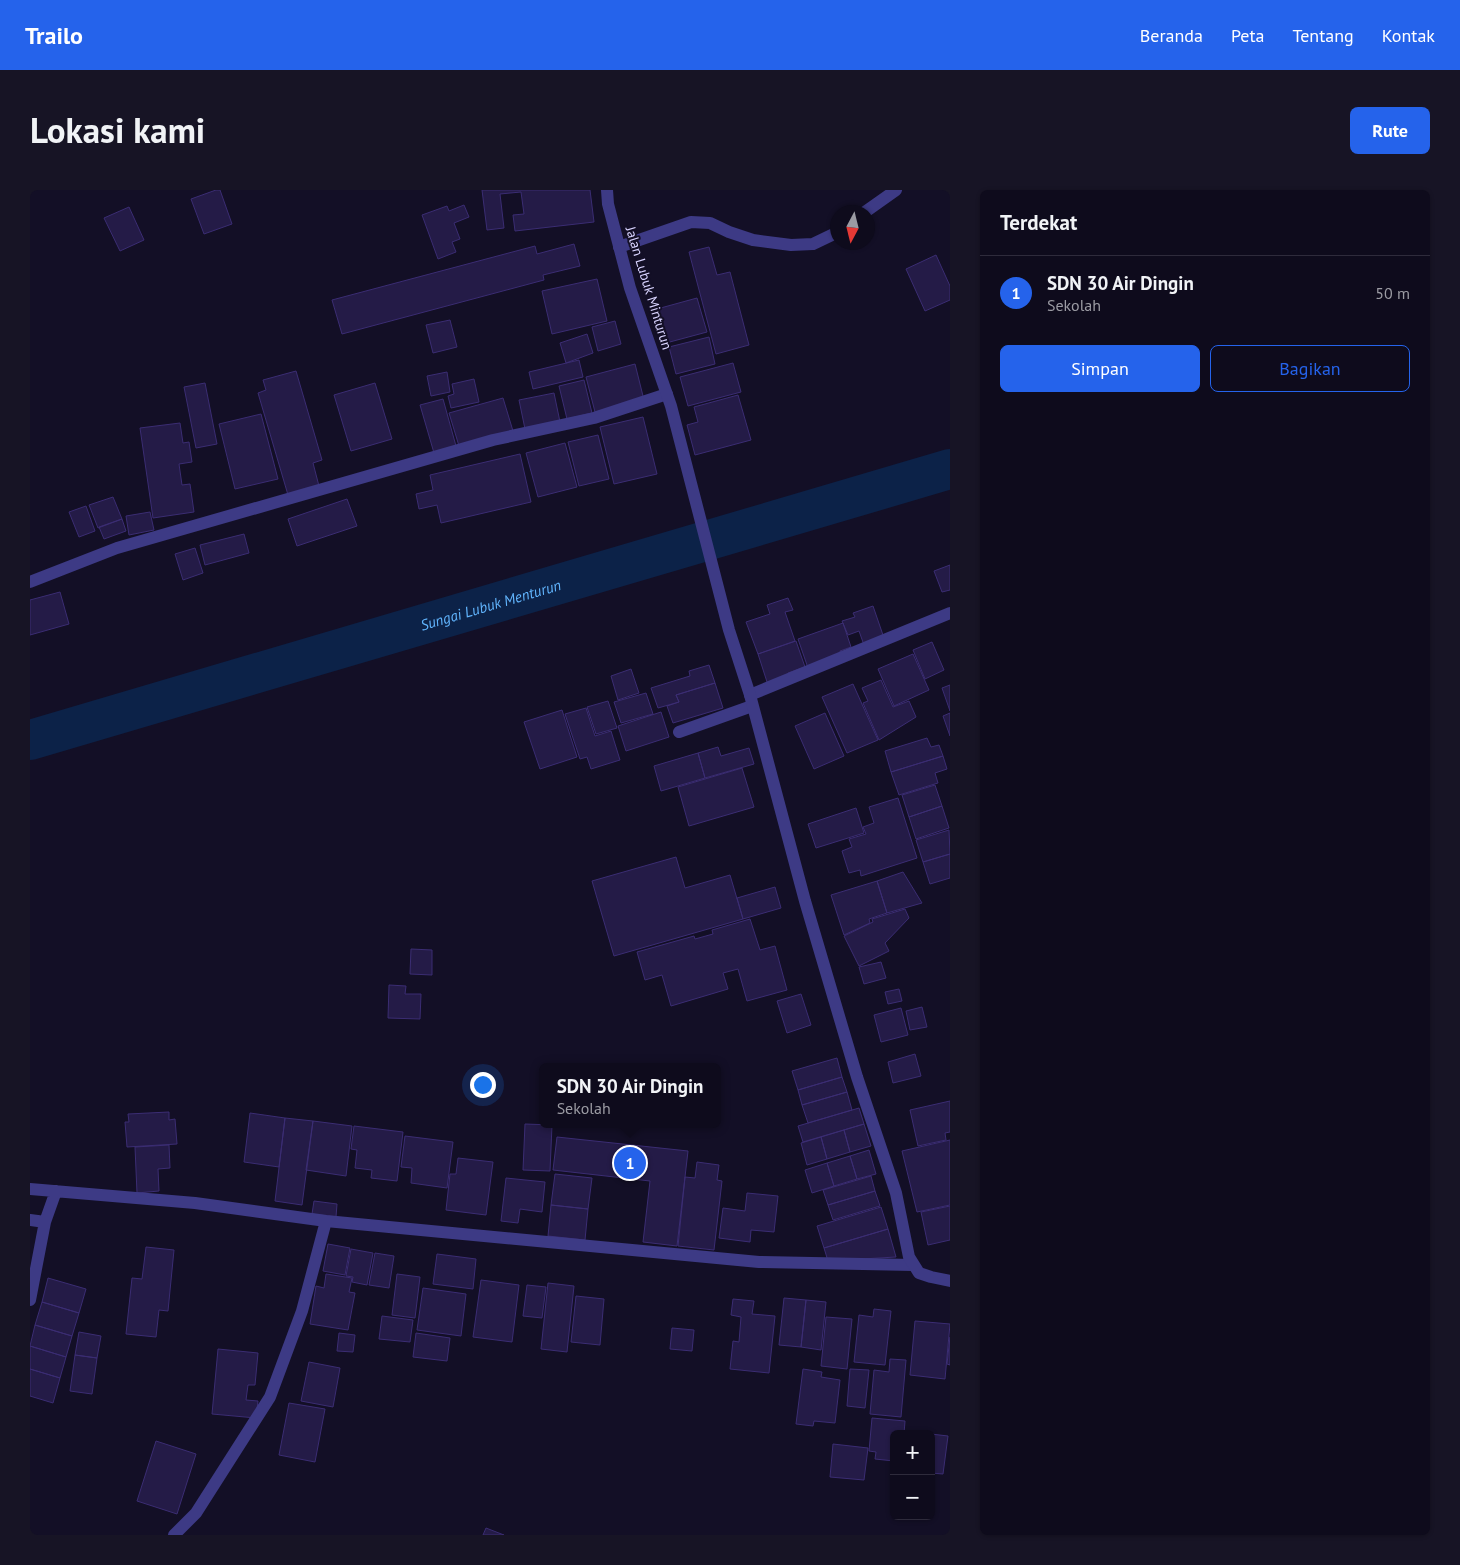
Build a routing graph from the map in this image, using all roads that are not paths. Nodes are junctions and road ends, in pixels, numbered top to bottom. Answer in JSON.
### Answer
{"nodes":[{"id":1,"x":607,"y":190,"type":"edge"},
{"id":2,"x":896,"y":190,"type":"edge"},
{"id":3,"x":875,"y":205,"type":"edge"},
{"id":4,"x":830,"y":236,"type":"edge"},
{"id":5,"x":619,"y":247,"type":"junction"},
{"id":6,"x":667,"y":394,"type":"junction"},
{"id":7,"x":30,"y":582,"type":"edge"},
{"id":8,"x":950,"y":613,"type":"edge"},
{"id":9,"x":751,"y":700,"type":"junction"},
{"id":10,"x":679,"y":732,"type":"dead end"},
{"id":11,"x":30,"y":1189,"type":"edge"},
{"id":12,"x":56,"y":1191,"type":"junction"},
{"id":13,"x":30,"y":1220,"type":"edge"},
{"id":14,"x":326,"y":1221,"type":"junction"},
{"id":15,"x":45,"y":1222,"type":"junction"},
{"id":16,"x":913,"y":1265,"type":"junction"},
{"id":17,"x":950,"y":1281,"type":"edge"},
{"id":18,"x":30,"y":1300,"type":"edge"},
{"id":19,"x":174,"y":1535,"type":"edge"}],
"edges":[{"from":1,"to":5,"type":"street","name":"Jalan Lubuk Minturun"},
{"from":2,"to":3,"type":"street"},
{"from":4,"to":5,"type":"street"},
{"from":5,"to":6,"type":"street","name":"Jalan Lubuk Minturun"},
{"from":6,"to":7,"type":"street"},
{"from":6,"to":9,"type":"street","name":"Jalan Lubuk Minturun"},
{"from":8,"to":9,"type":"street"},
{"from":9,"to":10,"type":"street"},
{"from":9,"to":16,"type":"street","name":"Jalan Lubuk Minturun"},
{"from":11,"to":12,"type":"street"},
{"from":12,"to":14,"type":"street"},
{"from":12,"to":15,"type":"street"},
{"from":13,"to":15,"type":"street"},
{"from":14,"to":16,"type":"street"},
{"from":14,"to":19,"type":"street"},
{"from":15,"to":18,"type":"street"},
{"from":16,"to":17,"type":"street"}]}
